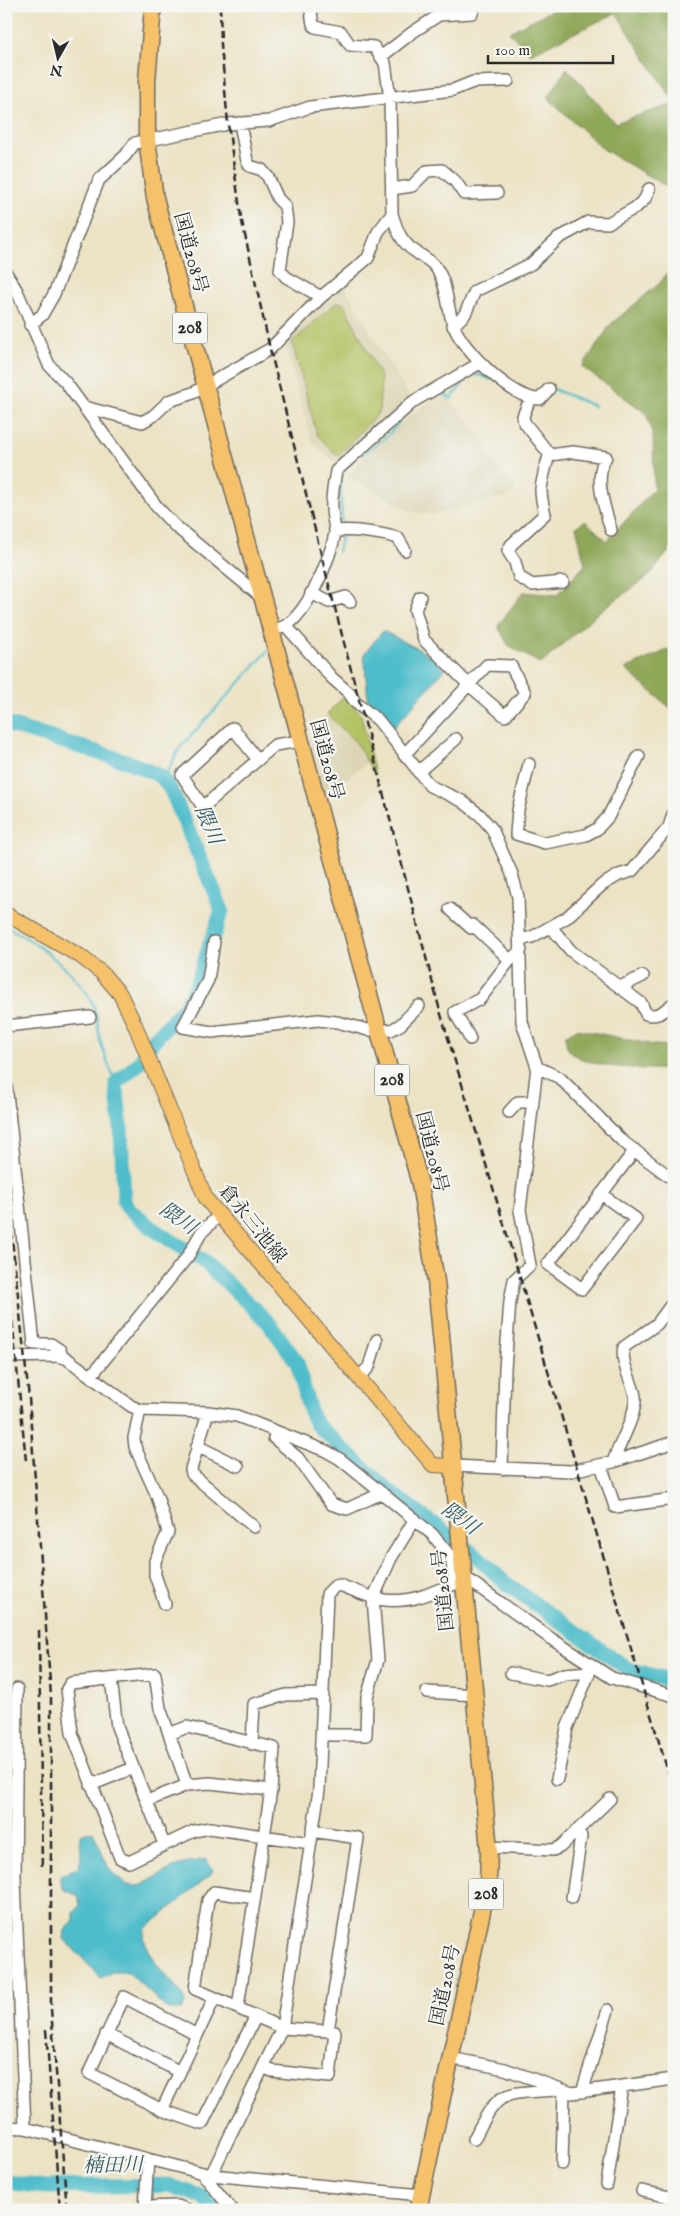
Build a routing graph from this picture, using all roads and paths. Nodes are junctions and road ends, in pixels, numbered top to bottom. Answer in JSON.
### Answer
{"nodes":[{"id":1,"x":153,"y":6,"type":"edge"},
{"id":2,"x":310,"y":6,"type":"edge"},
{"id":3,"x":475,"y":6,"type":"edge"},
{"id":4,"x":382,"y":56,"type":"junction"},
{"id":5,"x":508,"y":81,"type":"dead end"},
{"id":6,"x":390,"y":99,"type":"junction"},
{"id":7,"x":240,"y":123,"type":"junction"},
{"id":8,"x":147,"y":140,"type":"junction"},
{"id":9,"x":649,"y":188,"type":"dead end"},
{"id":10,"x":392,"y":189,"type":"junction"},
{"id":11,"x":497,"y":193,"type":"dead end"},
{"id":12,"x":392,"y":214,"type":"junction"},
{"id":13,"x":6,"y":273,"type":"edge"},
{"id":14,"x":321,"y":297,"type":"junction"},
{"id":15,"x":30,"y":325,"type":"junction"},
{"id":16,"x":453,"y":326,"type":"junction"},
{"id":17,"x":480,"y":363,"type":"junction"},
{"id":18,"x":205,"y":386,"type":"junction"},
{"id":19,"x":549,"y":389,"type":"dead end"},
{"id":20,"x":530,"y":399,"type":"junction"},
{"id":21,"x":84,"y":407,"type":"junction"},
{"id":22,"x":550,"y":456,"type":"junction"},
{"id":23,"x":611,"y":530,"type":"dead end"},
{"id":24,"x":335,"y":531,"type":"junction"},
{"id":25,"x":405,"y":550,"type":"dead end"},
{"id":26,"x":563,"y":582,"type":"dead end"},
{"id":27,"x":311,"y":593,"type":"junction"},
{"id":28,"x":261,"y":596,"type":"junction"},
{"id":29,"x":420,"y":597,"type":"dead end"},
{"id":30,"x":350,"y":602,"type":"dead end"},
{"id":31,"x":277,"y":638,"type":"junction"},
{"id":32,"x":469,"y":685,"type":"junction"},
{"id":33,"x":456,"y":739,"type":"dead end"},
{"id":34,"x":300,"y":741,"type":"junction"},
{"id":35,"x":404,"y":755,"type":"junction"},
{"id":36,"x":639,"y":756,"type":"dead end"},
{"id":37,"x":258,"y":760,"type":"junction"},
{"id":38,"x":530,"y":764,"type":"dead end"},
{"id":39,"x":418,"y":772,"type":"junction"},
{"id":40,"x":674,"y":811,"type":"edge"},
{"id":41,"x":672,"y":828,"type":"edge"},
{"id":42,"x":516,"y":834,"type":"junction"},
{"id":43,"x":502,"y":849,"type":"junction"},
{"id":44,"x":450,"y":909,"type":"dead end"},
{"id":45,"x":6,"y":914,"type":"edge"},
{"id":46,"x":551,"y":926,"type":"junction"},
{"id":47,"x":214,"y":942,"type":"dead end"},
{"id":48,"x":521,"y":945,"type":"junction"},
{"id":49,"x":510,"y":960,"type":"junction"},
{"id":50,"x":643,"y":976,"type":"dead end"},
{"id":51,"x":620,"y":988,"type":"junction"},
{"id":52,"x":674,"y":1002,"type":"edge"},
{"id":53,"x":419,"y":1006,"type":"dead end"},
{"id":54,"x":90,"y":1016,"type":"dead end"},
{"id":55,"x":6,"y":1026,"type":"edge"},
{"id":56,"x":378,"y":1030,"type":"junction"},
{"id":57,"x":470,"y":1040,"type":"dead end"},
{"id":58,"x":537,"y":1067,"type":"junction"},
{"id":59,"x":6,"y":1084,"type":"edge"},
{"id":60,"x":533,"y":1102,"type":"junction"},
{"id":61,"x":509,"y":1112,"type":"dead end"},
{"id":62,"x":635,"y":1150,"type":"junction"},
{"id":63,"x":674,"y":1180,"type":"edge"},
{"id":64,"x":602,"y":1194,"type":"junction"},
{"id":65,"x":218,"y":1216,"type":"junction"},
{"id":66,"x":674,"y":1301,"type":"edge"},
{"id":67,"x":377,"y":1340,"type":"dead end"},
{"id":68,"x":6,"y":1357,"type":"edge"},
{"id":69,"x":62,"y":1357,"type":"junction"},
{"id":70,"x":91,"y":1376,"type":"junction"},
{"id":71,"x":358,"y":1378,"type":"junction"},
{"id":72,"x":140,"y":1410,"type":"junction"},
{"id":73,"x":208,"y":1412,"type":"junction"},
{"id":74,"x":276,"y":1433,"type":"junction"},
{"id":75,"x":674,"y":1442,"type":"edge"},
{"id":76,"x":197,"y":1446,"type":"junction"},
{"id":77,"x":607,"y":1464,"type":"junction"},
{"id":78,"x":238,"y":1466,"type":"dead end"},
{"id":79,"x":453,"y":1466,"type":"junction"},
{"id":80,"x":502,"y":1469,"type":"junction"},
{"id":81,"x":382,"y":1493,"type":"junction"},
{"id":82,"x":674,"y":1499,"type":"edge"},
{"id":83,"x":414,"y":1520,"type":"junction"},
{"id":84,"x":254,"y":1526,"type":"dead end"},
{"id":85,"x":461,"y":1578,"type":"junction"},
{"id":86,"x":373,"y":1598,"type":"junction"},
{"id":87,"x":165,"y":1604,"type":"dead end"},
{"id":88,"x":590,"y":1669,"type":"junction"},
{"id":89,"x":511,"y":1673,"type":"dead end"},
{"id":90,"x":111,"y":1679,"type":"junction"},
{"id":91,"x":18,"y":1689,"type":"dead end"},
{"id":92,"x":427,"y":1692,"type":"dead end"},
{"id":93,"x":322,"y":1694,"type":"junction"},
{"id":94,"x":474,"y":1695,"type":"junction"},
{"id":95,"x":674,"y":1696,"type":"edge"},
{"id":96,"x":169,"y":1734,"type":"junction"},
{"id":97,"x":321,"y":1735,"type":"junction"},
{"id":98,"x":252,"y":1744,"type":"junction"},
{"id":99,"x":133,"y":1768,"type":"junction"},
{"id":100,"x":557,"y":1779,"type":"dead end"},
{"id":101,"x":91,"y":1785,"type":"junction"},
{"id":102,"x":187,"y":1785,"type":"junction"},
{"id":103,"x":271,"y":1790,"type":"junction"},
{"id":104,"x":610,"y":1799,"type":"dead end"},
{"id":105,"x":147,"y":1801,"type":"junction"},
{"id":106,"x":312,"y":1831,"type":"junction"},
{"id":107,"x":576,"y":1831,"type":"junction"},
{"id":108,"x":264,"y":1835,"type":"junction"},
{"id":109,"x":310,"y":1843,"type":"junction"},
{"id":110,"x":164,"y":1844,"type":"junction"},
{"id":111,"x":489,"y":1847,"type":"junction"},
{"id":112,"x":572,"y":1897,"type":"dead end"},
{"id":113,"x":255,"y":1898,"type":"junction"},
{"id":114,"x":214,"y":1999,"type":"junction"},
{"id":115,"x":238,"y":2008,"type":"junction"},
{"id":116,"x":608,"y":2010,"type":"dead end"},
{"id":117,"x":256,"y":2016,"type":"junction"},
{"id":118,"x":282,"y":2028,"type":"junction"},
{"id":119,"x":335,"y":2032,"type":"dead end"},
{"id":120,"x":106,"y":2034,"type":"junction"},
{"id":121,"x":197,"y":2035,"type":"junction"},
{"id":122,"x":450,"y":2058,"type":"junction"},
{"id":123,"x":264,"y":2067,"type":"junction"},
{"id":124,"x":180,"y":2072,"type":"junction"},
{"id":125,"x":674,"y":2079,"type":"edge"},
{"id":126,"x":622,"y":2086,"type":"junction"},
{"id":127,"x":562,"y":2091,"type":"junction"},
{"id":128,"x":582,"y":2092,"type":"junction"},
{"id":129,"x":162,"y":2110,"type":"junction"},
{"id":130,"x":6,"y":2127,"type":"edge"},
{"id":131,"x":25,"y":2128,"type":"junction"},
{"id":132,"x":474,"y":2139,"type":"dead end"},
{"id":133,"x":148,"y":2159,"type":"junction"},
{"id":134,"x":562,"y":2164,"type":"dead end"},
{"id":135,"x":207,"y":2174,"type":"junction"},
{"id":136,"x":607,"y":2184,"type":"dead end"},
{"id":137,"x":642,"y":2190,"type":"dead end"},
{"id":138,"x":674,"y":2198,"type":"edge"},
{"id":139,"x":419,"y":2203,"type":"edge"},
{"id":140,"x":145,"y":2208,"type":"edge"},
{"id":141,"x":188,"y":2210,"type":"edge"},
{"id":142,"x":232,"y":2210,"type":"edge"}],
"edges":[{"from":1,"to":8,"type":"highway","name":"国道208号","number":"208"},
{"from":2,"to":4,"type":"street"},
{"from":3,"to":4,"type":"street"},
{"from":4,"to":6,"type":"street"},
{"from":5,"to":6,"type":"street"},
{"from":6,"to":7,"type":"street"},
{"from":6,"to":10,"type":"street"},
{"from":7,"to":8,"type":"street"},
{"from":7,"to":14,"type":"street"},
{"from":8,"to":15,"type":"street"},
{"from":8,"to":18,"type":"highway","name":"国道208号","number":"208"},
{"from":9,"to":16,"type":"street"},
{"from":10,"to":11,"type":"street"},
{"from":10,"to":12,"type":"street"},
{"from":12,"to":14,"type":"street"},
{"from":12,"to":16,"type":"street"},
{"from":13,"to":15,"type":"street"},
{"from":14,"to":18,"type":"street"},
{"from":15,"to":21,"type":"street"},
{"from":16,"to":17,"type":"street"},
{"from":17,"to":20,"type":"street"},
{"from":17,"to":24,"type":"street"},
{"from":18,"to":21,"type":"street"},
{"from":18,"to":28,"type":"highway","name":"国道208号","number":"208"},
{"from":19,"to":20,"type":"street"},
{"from":20,"to":22,"type":"street"},
{"from":21,"to":28,"type":"street"},
{"from":22,"to":23,"type":"street"},
{"from":22,"to":26,"type":"street"},
{"from":24,"to":25,"type":"street"},
{"from":24,"to":27,"type":"street"},
{"from":27,"to":30,"type":"street"},
{"from":27,"to":31,"type":"street"},
{"from":28,"to":31,"type":"highway","name":"国道208号","number":"208"},
{"from":29,"to":32,"type":"street"},
{"from":31,"to":34,"type":"highway","name":"国道208号","number":"208"},
{"from":31,"to":35,"type":"street"},
{"from":32,"to":32,"type":"street"},
{"from":32,"to":35,"type":"street"},
{"from":33,"to":39,"type":"street"},
{"from":34,"to":37,"type":"street"},
{"from":34,"to":56,"type":"highway","name":"国道208号","number":"208"},
{"from":35,"to":39,"type":"street"},
{"from":36,"to":42,"type":"street"},
{"from":37,"to":37,"type":"street"},
{"from":38,"to":42,"type":"street"},
{"from":39,"to":43,"type":"street"},
{"from":40,"to":41,"type":"street"},
{"from":41,"to":46,"type":"street"},
{"from":42,"to":43,"type":"street"},
{"from":43,"to":48,"type":"street"},
{"from":44,"to":49,"type":"street"},
{"from":45,"to":65,"type":"main road","name":"倉永三池線"},
{"from":46,"to":48,"type":"street"},
{"from":46,"to":51,"type":"street"},
{"from":47,"to":56,"type":"street"},
{"from":48,"to":49,"type":"street"},
{"from":48,"to":58,"type":"street"},
{"from":49,"to":57,"type":"street"},
{"from":50,"to":51,"type":"street"},
{"from":51,"to":52,"type":"street"},
{"from":53,"to":56,"type":"street"},
{"from":54,"to":55,"type":"street"},
{"from":56,"to":79,"type":"highway","name":"国道208号","number":"208"},
{"from":58,"to":60,"type":"street"},
{"from":58,"to":62,"type":"street"},
{"from":59,"to":69,"type":"street"},
{"from":60,"to":61,"type":"street"},
{"from":60,"to":80,"type":"street"},
{"from":62,"to":63,"type":"street"},
{"from":62,"to":64,"type":"street"},
{"from":64,"to":64,"type":"street"},
{"from":65,"to":70,"type":"street"},
{"from":65,"to":71,"type":"main road","name":"倉永三池線"},
{"from":66,"to":77,"type":"street"},
{"from":67,"to":71,"type":"street"},
{"from":68,"to":69,"type":"street"},
{"from":69,"to":70,"type":"street"},
{"from":70,"to":72,"type":"street"},
{"from":71,"to":79,"type":"main road","name":"倉永三池線"},
{"from":72,"to":73,"type":"street"},
{"from":72,"to":87,"type":"street"},
{"from":73,"to":74,"type":"street"},
{"from":73,"to":76,"type":"street"},
{"from":74,"to":81,"type":"street"},
{"from":74,"to":81,"type":"street"},
{"from":75,"to":77,"type":"street"},
{"from":76,"to":78,"type":"street"},
{"from":76,"to":84,"type":"street"},
{"from":77,"to":80,"type":"street"},
{"from":77,"to":82,"type":"street"},
{"from":79,"to":80,"type":"street"},
{"from":79,"to":85,"type":"highway","name":"国道208号","number":"208"},
{"from":81,"to":83,"type":"street"},
{"from":83,"to":85,"type":"street"},
{"from":83,"to":86,"type":"street"},
{"from":85,"to":86,"type":"street"},
{"from":85,"to":88,"type":"street"},
{"from":85,"to":94,"type":"highway","name":"国道208号","number":"208"},
{"from":86,"to":93,"type":"street"},
{"from":86,"to":97,"type":"street"},
{"from":88,"to":89,"type":"street"},
{"from":88,"to":95,"type":"street"},
{"from":88,"to":100,"type":"street"},
{"from":90,"to":96,"type":"street"},
{"from":90,"to":99,"type":"street"},
{"from":90,"to":101,"type":"street"},
{"from":91,"to":131,"type":"street"},
{"from":92,"to":94,"type":"street"},
{"from":93,"to":97,"type":"street"},
{"from":93,"to":98,"type":"street"},
{"from":94,"to":111,"type":"highway","name":"国道208号","number":"208"},
{"from":96,"to":98,"type":"street"},
{"from":96,"to":102,"type":"street"},
{"from":97,"to":106,"type":"street"},
{"from":98,"to":103,"type":"street"},
{"from":99,"to":101,"type":"street"},
{"from":99,"to":105,"type":"street"},
{"from":101,"to":110,"type":"street"},
{"from":102,"to":103,"type":"street"},
{"from":102,"to":105,"type":"street"},
{"from":103,"to":108,"type":"street"},
{"from":104,"to":107,"type":"street"},
{"from":105,"to":110,"type":"street"},
{"from":106,"to":109,"type":"street"},
{"from":106,"to":118,"type":"street"},
{"from":107,"to":111,"type":"street"},
{"from":107,"to":112,"type":"street"},
{"from":108,"to":109,"type":"street"},
{"from":108,"to":110,"type":"street"},
{"from":108,"to":113,"type":"street"},
{"from":109,"to":118,"type":"street"},
{"from":111,"to":122,"type":"highway","name":"国道208号","number":"208"},
{"from":113,"to":114,"type":"street"},
{"from":113,"to":115,"type":"street"},
{"from":114,"to":115,"type":"street"},
{"from":114,"to":121,"type":"street"},
{"from":115,"to":117,"type":"street"},
{"from":116,"to":128,"type":"street"},
{"from":117,"to":118,"type":"street"},
{"from":117,"to":129,"type":"street"},
{"from":118,"to":123,"type":"street"},
{"from":119,"to":123,"type":"street"},
{"from":120,"to":121,"type":"street"},
{"from":120,"to":124,"type":"street"},
{"from":120,"to":129,"type":"street"},
{"from":121,"to":124,"type":"street"},
{"from":122,"to":127,"type":"street"},
{"from":122,"to":139,"type":"highway","name":"国道208号","number":"208"},
{"from":123,"to":135,"type":"street"},
{"from":124,"to":129,"type":"street"},
{"from":125,"to":126,"type":"street"},
{"from":126,"to":128,"type":"street"},
{"from":126,"to":136,"type":"street"},
{"from":127,"to":128,"type":"street"},
{"from":127,"to":132,"type":"street"},
{"from":127,"to":134,"type":"street"},
{"from":130,"to":131,"type":"street"},
{"from":131,"to":133,"type":"street"},
{"from":133,"to":135,"type":"street"},
{"from":133,"to":140,"type":"street"},
{"from":135,"to":139,"type":"street"},
{"from":135,"to":142,"type":"street"},
{"from":137,"to":138,"type":"street"},
{"from":140,"to":141,"type":"street"}]}
